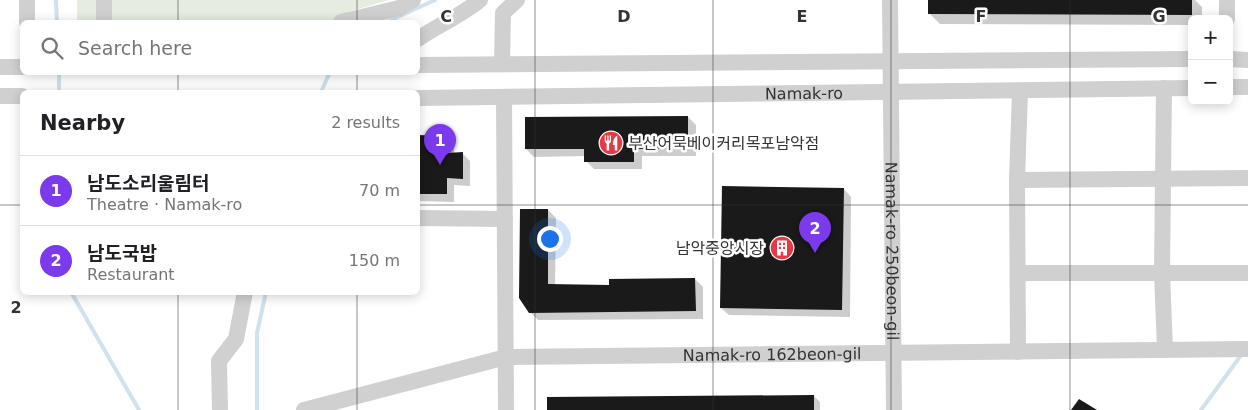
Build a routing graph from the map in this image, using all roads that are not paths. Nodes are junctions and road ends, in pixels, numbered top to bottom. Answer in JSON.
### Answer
{"nodes":[{"id":1,"x":26,"y":0,"type":"edge"},
{"id":2,"x":104,"y":0,"type":"edge"},
{"id":3,"x":413,"y":0,"type":"edge"},
{"id":4,"x":480,"y":0,"type":"edge"},
{"id":5,"x":517,"y":0,"type":"edge"},
{"id":6,"x":890,"y":0,"type":"edge"},
{"id":7,"x":1227,"y":0,"type":"edge"},
{"id":8,"x":1227,"y":15,"type":"edge"},
{"id":9,"x":26,"y":20,"type":"edge"},
{"id":10,"x":104,"y":20,"type":"edge"},
{"id":11,"x":349,"y":20,"type":"edge"},
{"id":12,"x":420,"y":38,"type":"edge"},
{"id":13,"x":1188,"y":59,"type":"edge"},
{"id":14,"x":891,"y":61,"type":"junction"},
{"id":15,"x":502,"y":64,"type":"junction"},
{"id":16,"x":420,"y":65,"type":"edge"},
{"id":17,"x":0,"y":67,"type":"edge"},
{"id":18,"x":20,"y":68,"type":"edge"},
{"id":19,"x":1233,"y":87,"type":"edge"},
{"id":20,"x":1248,"y":87,"type":"edge"},
{"id":21,"x":1164,"y":88,"type":"junction"},
{"id":22,"x":1188,"y":88,"type":"edge"},
{"id":23,"x":1020,"y":91,"type":"junction"},
{"id":24,"x":891,"y":93,"type":"junction"},
{"id":25,"x":0,"y":96,"type":"edge"},
{"id":26,"x":20,"y":96,"type":"edge"},
{"id":27,"x":420,"y":98,"type":"edge"},
{"id":28,"x":504,"y":98,"type":"junction"},
{"id":29,"x":1248,"y":178,"type":"edge"},
{"id":30,"x":1162,"y":179,"type":"junction"},
{"id":31,"x":1017,"y":180,"type":"junction"},
{"id":32,"x":420,"y":218,"type":"edge"},
{"id":33,"x":505,"y":219,"type":"junction"},
{"id":34,"x":1018,"y":273,"type":"junction"},
{"id":35,"x":1162,"y":273,"type":"junction"},
{"id":36,"x":1248,"y":273,"type":"edge"},
{"id":37,"x":244,"y":295,"type":"edge"},
{"id":38,"x":1248,"y":349,"type":"edge"},
{"id":39,"x":1165,"y":350,"type":"junction"},
{"id":40,"x":1018,"y":352,"type":"junction"},
{"id":41,"x":893,"y":353,"type":"junction"},
{"id":42,"x":506,"y":357,"type":"junction"},
{"id":43,"x":220,"y":410,"type":"edge"},
{"id":44,"x":304,"y":410,"type":"edge"},
{"id":45,"x":506,"y":410,"type":"edge"},
{"id":46,"x":894,"y":410,"type":"edge"}],
"edges":[{"from":1,"to":9,"type":"street"},
{"from":2,"to":10,"type":"street"},
{"from":3,"to":11,"type":"street"},
{"from":4,"to":12,"type":"street"},
{"from":5,"to":15,"type":"street"},
{"from":6,"to":14,"type":"street","name":"Namak-ro 250beon-gil"},
{"from":7,"to":8,"type":"street"},
{"from":13,"to":14,"type":"street","name":"Namak-ro"},
{"from":14,"to":15,"type":"street","name":"Namak-ro"},
{"from":14,"to":24,"type":"street","name":"Namak-ro 250beon-gil"},
{"from":15,"to":16,"type":"street","name":"Namak-ro"},
{"from":17,"to":18,"type":"street"},
{"from":19,"to":20,"type":"street"},
{"from":21,"to":22,"type":"street","name":"Namak-ro"},
{"from":21,"to":23,"type":"street","name":"Namak-ro"},
{"from":21,"to":30,"type":"street"},
{"from":23,"to":24,"type":"street","name":"Namak-ro"},
{"from":23,"to":31,"type":"street"},
{"from":24,"to":28,"type":"street","name":"Namak-ro"},
{"from":24,"to":41,"type":"street","name":"Namak-ro 250beon-gil"},
{"from":25,"to":26,"type":"street"},
{"from":27,"to":28,"type":"street","name":"Namak-ro"},
{"from":28,"to":33,"type":"street"},
{"from":29,"to":30,"type":"street"},
{"from":30,"to":31,"type":"street"},
{"from":30,"to":35,"type":"street"},
{"from":31,"to":34,"type":"street"},
{"from":32,"to":33,"type":"street"},
{"from":33,"to":42,"type":"street"},
{"from":34,"to":35,"type":"street"},
{"from":34,"to":40,"type":"street"},
{"from":35,"to":36,"type":"street"},
{"from":35,"to":39,"type":"street"},
{"from":37,"to":43,"type":"street"},
{"from":38,"to":39,"type":"street","name":"Namak-ro 162beon-gil"},
{"from":39,"to":40,"type":"street","name":"Namak-ro 162beon-gil"},
{"from":40,"to":41,"type":"street","name":"Namak-ro 162beon-gil"},
{"from":41,"to":42,"type":"street","name":"Namak-ro 162beon-gil"},
{"from":41,"to":46,"type":"street","name":"Namak-ro 250beon-gil"},
{"from":42,"to":44,"type":"street","name":"Namak-ro 162beon-gil"},
{"from":42,"to":45,"type":"street"}]}
